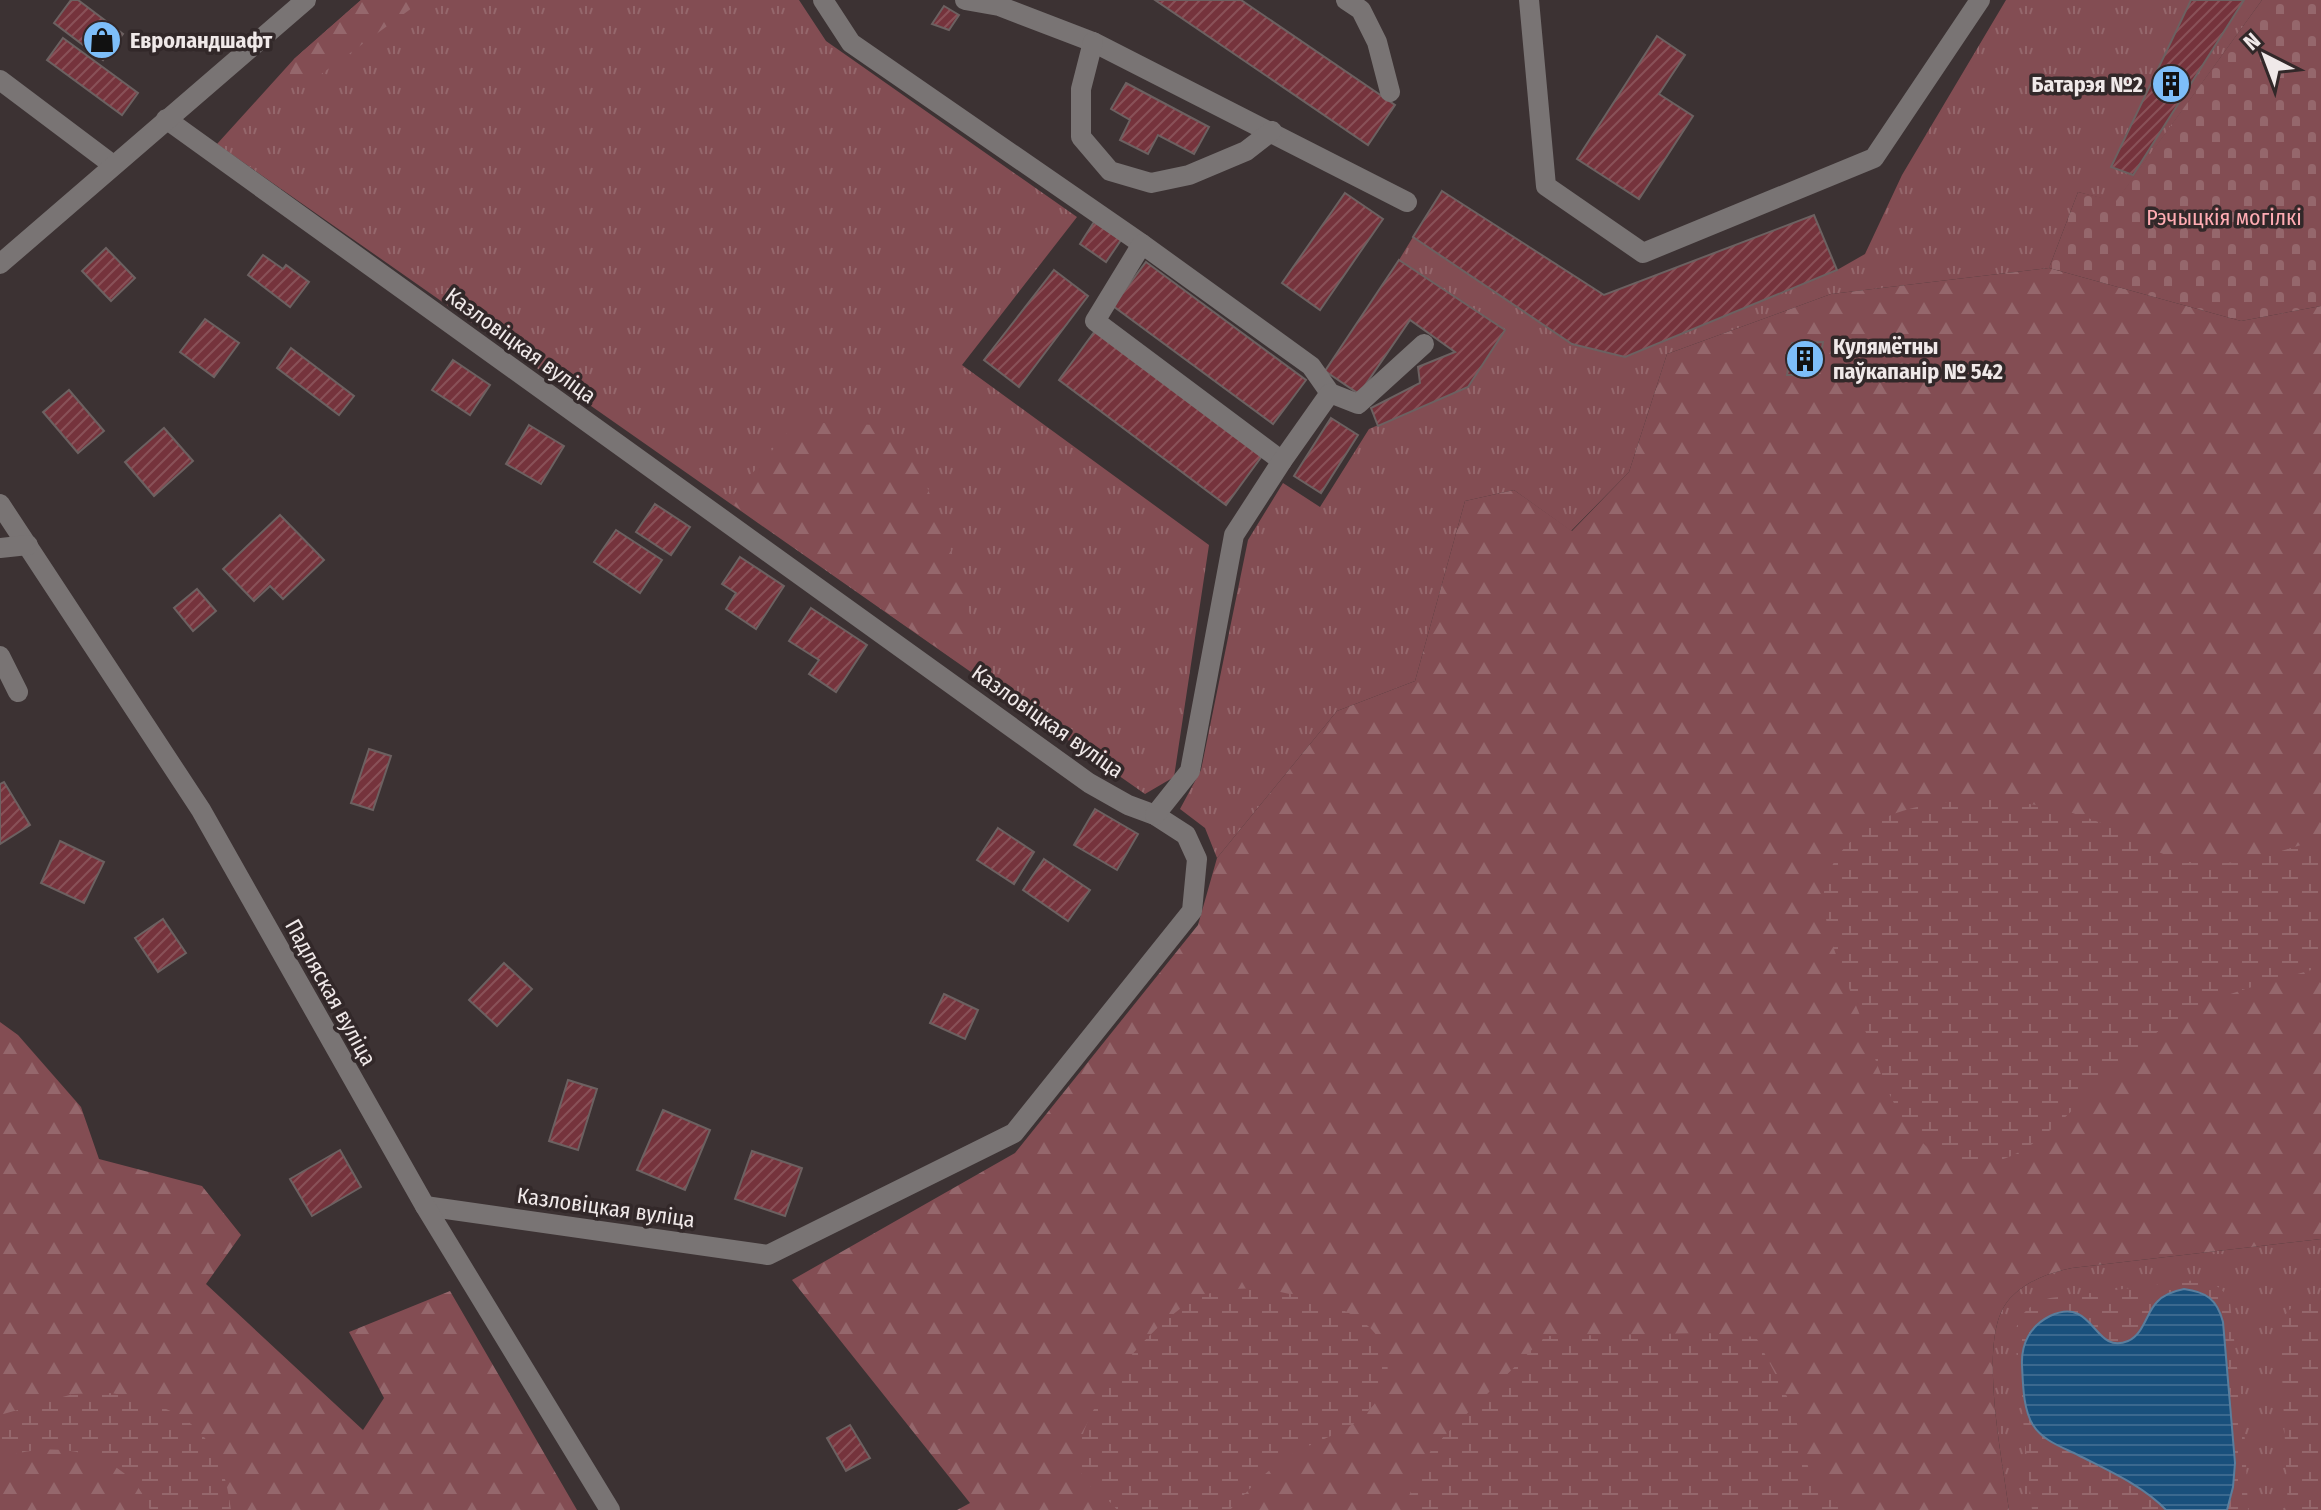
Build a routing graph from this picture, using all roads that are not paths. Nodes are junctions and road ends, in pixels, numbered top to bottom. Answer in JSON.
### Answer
{"nodes":[{"id":1,"x":306,"y":0,"type":"edge"},
{"id":2,"x":823,"y":0,"type":"edge"},
{"id":3,"x":965,"y":0,"type":"edge"},
{"id":4,"x":1346,"y":0,"type":"edge"},
{"id":5,"x":1529,"y":0,"type":"edge"},
{"id":6,"x":1980,"y":0,"type":"edge"},
{"id":7,"x":1000,"y":3,"type":"edge"},
{"id":8,"x":1093,"y":42,"type":"junction"},
{"id":9,"x":0,"y":80,"type":"edge"},
{"id":10,"x":1390,"y":92,"type":"dead end"},
{"id":11,"x":166,"y":119,"type":"junction"},
{"id":12,"x":1272,"y":131,"type":"junction"},
{"id":13,"x":113,"y":165,"type":"junction"},
{"id":14,"x":1407,"y":202,"type":"dead end"},
{"id":15,"x":1142,"y":244,"type":"junction"},
{"id":16,"x":0,"y":264,"type":"edge"},
{"id":17,"x":1424,"y":344,"type":"dead end"},
{"id":18,"x":1330,"y":393,"type":"junction"},
{"id":19,"x":1282,"y":461,"type":"junction"},
{"id":20,"x":0,"y":504,"type":"edge"},
{"id":21,"x":28,"y":545,"type":"junction"},
{"id":22,"x":0,"y":548,"type":"edge"},
{"id":23,"x":0,"y":656,"type":"edge"},
{"id":24,"x":18,"y":692,"type":"dead end"},
{"id":25,"x":1155,"y":815,"type":"junction"},
{"id":26,"x":425,"y":1206,"type":"junction"},
{"id":27,"x":610,"y":1510,"type":"edge"}],
"edges":[{"from":1,"to":11,"type":"street"},
{"from":2,"to":15,"type":"street"},
{"from":3,"to":7,"type":"street"},
{"from":4,"to":10,"type":"street"},
{"from":5,"to":6,"type":"street"},
{"from":7,"to":8,"type":"street"},
{"from":8,"to":12,"type":"street"},
{"from":8,"to":12,"type":"street"},
{"from":9,"to":13,"type":"street"},
{"from":11,"to":13,"type":"street"},
{"from":11,"to":25,"type":"street","name":"Казловіцкая вуліца"},
{"from":12,"to":14,"type":"street"},
{"from":13,"to":16,"type":"street"},
{"from":15,"to":18,"type":"street"},
{"from":15,"to":19,"type":"street"},
{"from":17,"to":18,"type":"street"},
{"from":18,"to":19,"type":"street"},
{"from":19,"to":25,"type":"street"},
{"from":20,"to":21,"type":"street","name":"Падляская вуліца"},
{"from":21,"to":22,"type":"street"},
{"from":21,"to":26,"type":"street","name":"Падляская вуліца"},
{"from":23,"to":24,"type":"street"},
{"from":25,"to":26,"type":"street","name":"Казловіцкая вуліца"},
{"from":26,"to":27,"type":"street","name":"Падляская вуліца"}]}
